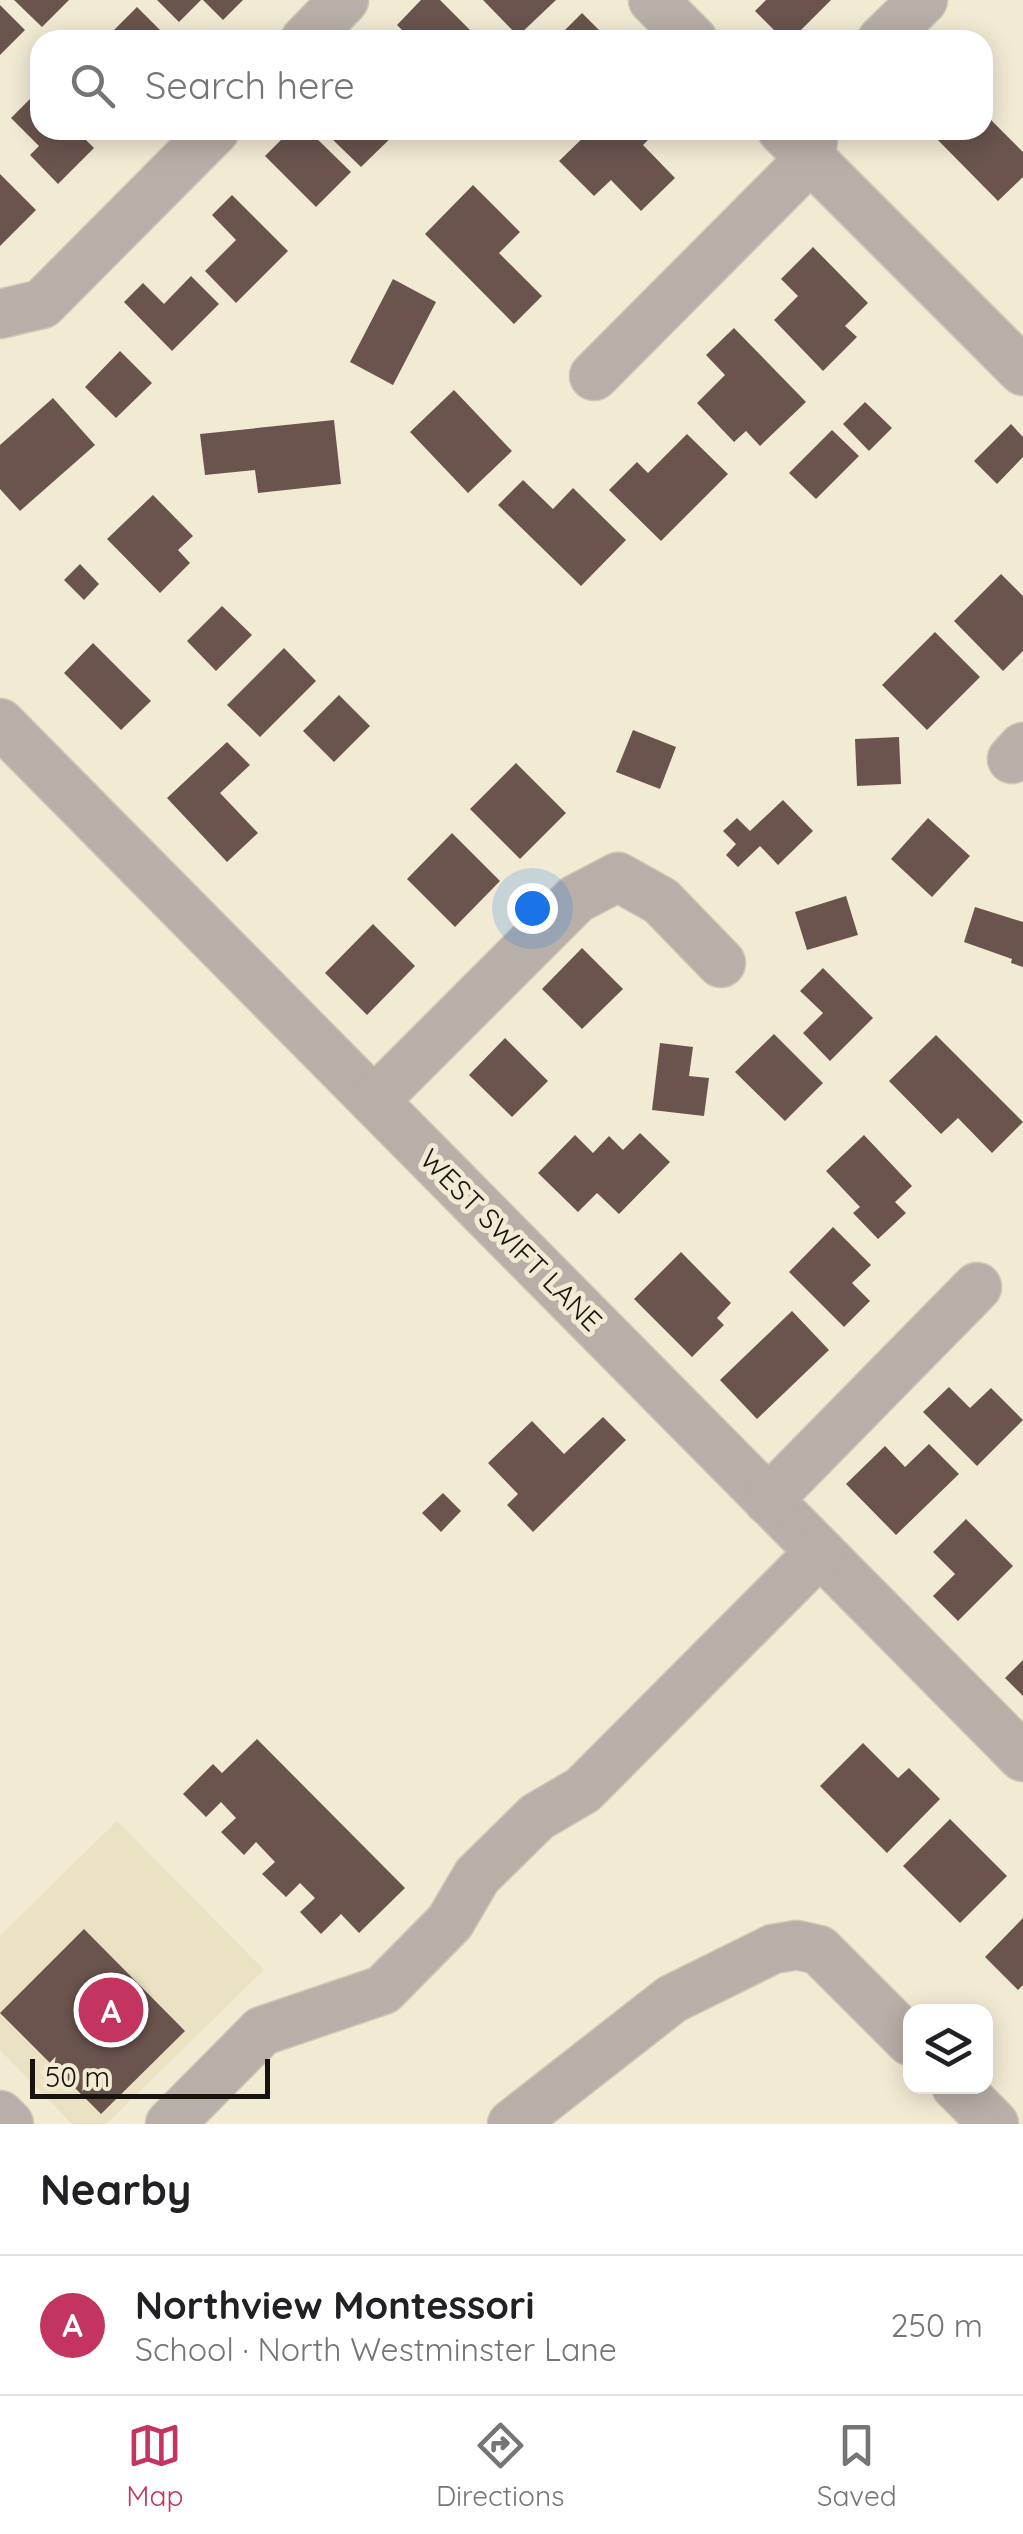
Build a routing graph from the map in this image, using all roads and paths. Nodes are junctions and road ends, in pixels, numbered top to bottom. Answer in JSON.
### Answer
{"nodes":[{"id":1,"x":344,"y":0,"type":"edge"},
{"id":2,"x":653,"y":0,"type":"edge"},
{"id":3,"x":923,"y":0,"type":"edge"},
{"id":4,"x":314,"y":30,"type":"edge"},
{"id":5,"x":682,"y":30,"type":"edge"},
{"id":6,"x":892,"y":30,"type":"edge"},
{"id":7,"x":205,"y":140,"type":"edge"},
{"id":8,"x":801,"y":140,"type":"edge"},
{"id":9,"x":803,"y":140,"type":"edge"},
{"id":10,"x":0,"y":314,"type":"edge"},
{"id":11,"x":1023,"y":371,"type":"edge"},
{"id":12,"x":594,"y":376,"type":"dead end"},
{"id":13,"x":0,"y":723,"type":"edge"},
{"id":14,"x":721,"y":962,"type":"dead end"},
{"id":15,"x":374,"y":1101,"type":"junction"},
{"id":16,"x":978,"y":1288,"type":"dead end"},
{"id":17,"x":768,"y":1500,"type":"junction"},
{"id":18,"x":820,"y":1552,"type":"junction"},
{"id":19,"x":1023,"y":1758,"type":"edge"},
{"id":20,"x":903,"y":2034,"type":"edge"},
{"id":21,"x":964,"y":2094,"type":"edge"},
{"id":22,"x":0,"y":2116,"type":"edge"},
{"id":23,"x":9,"y":2124,"type":"edge"},
{"id":24,"x":170,"y":2124,"type":"edge"},
{"id":25,"x":512,"y":2124,"type":"edge"},
{"id":26,"x":994,"y":2124,"type":"edge"}],
"edges":[{"from":1,"to":4,"type":"street"},
{"from":2,"to":5,"type":"street"},
{"from":3,"to":6,"type":"street"},
{"from":7,"to":10,"type":"street"},
{"from":8,"to":12,"type":"street"},
{"from":9,"to":11,"type":"street"},
{"from":13,"to":15,"type":"street","name":"WEST SWIFT LANE"},
{"from":14,"to":15,"type":"street"},
{"from":15,"to":17,"type":"street","name":"WEST SWIFT LANE"},
{"from":16,"to":17,"type":"street"},
{"from":17,"to":18,"type":"street","name":"WEST SWIFT LANE"},
{"from":18,"to":19,"type":"street","name":"WEST SWIFT LANE"},
{"from":18,"to":24,"type":"street"},
{"from":20,"to":25,"type":"street"},
{"from":21,"to":26,"type":"street"},
{"from":22,"to":23,"type":"street"}]}
